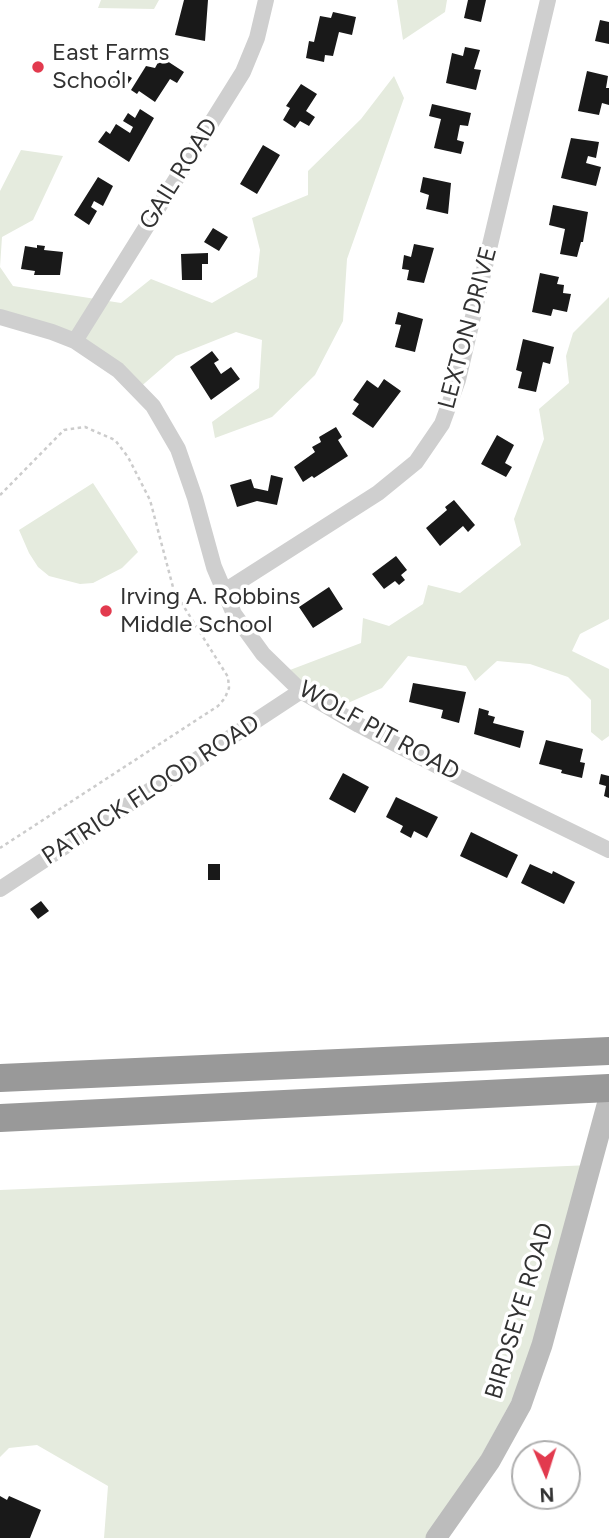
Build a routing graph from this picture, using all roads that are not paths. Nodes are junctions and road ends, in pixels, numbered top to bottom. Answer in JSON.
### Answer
{"nodes":[{"id":1,"x":266,"y":0,"type":"edge"},
{"id":2,"x":548,"y":0,"type":"edge"},
{"id":3,"x":0,"y":317,"type":"edge"},
{"id":4,"x":75,"y":341,"type":"junction"},
{"id":5,"x":223,"y":592,"type":"junction"},
{"id":6,"x":301,"y":691,"type":"junction"},
{"id":7,"x":609,"y":850,"type":"edge"},
{"id":8,"x":0,"y":888,"type":"edge"},
{"id":9,"x":609,"y":1051,"type":"edge"},
{"id":10,"x":0,"y":1079,"type":"edge"},
{"id":11,"x":609,"y":1088,"type":"edge"},
{"id":12,"x":609,"y":1098,"type":"edge"},
{"id":13,"x":0,"y":1118,"type":"edge"},
{"id":14,"x":440,"y":1531,"type":"edge"},
{"id":15,"x":426,"y":1538,"type":"edge"}],
"edges":[{"from":1,"to":4,"type":"street","name":"GAIL ROAD"},
{"from":2,"to":5,"type":"street","name":"LEXTON DRIVE"},
{"from":3,"to":4,"type":"street","name":"WOLF PIT ROAD"},
{"from":4,"to":5,"type":"street","name":"WOLF PIT ROAD"},
{"from":5,"to":6,"type":"street","name":"WOLF PIT ROAD"},
{"from":6,"to":7,"type":"street","name":"WOLF PIT ROAD"},
{"from":6,"to":8,"type":"street","name":"PATRICK FLOOD ROAD"},
{"from":9,"to":10,"type":"highway"},
{"from":11,"to":13,"type":"highway"},
{"from":12,"to":14,"type":"main road","name":"BIRDSEYE ROAD"},
{"from":14,"to":15,"type":"main road","name":"BIRDSEYE ROAD"}]}
